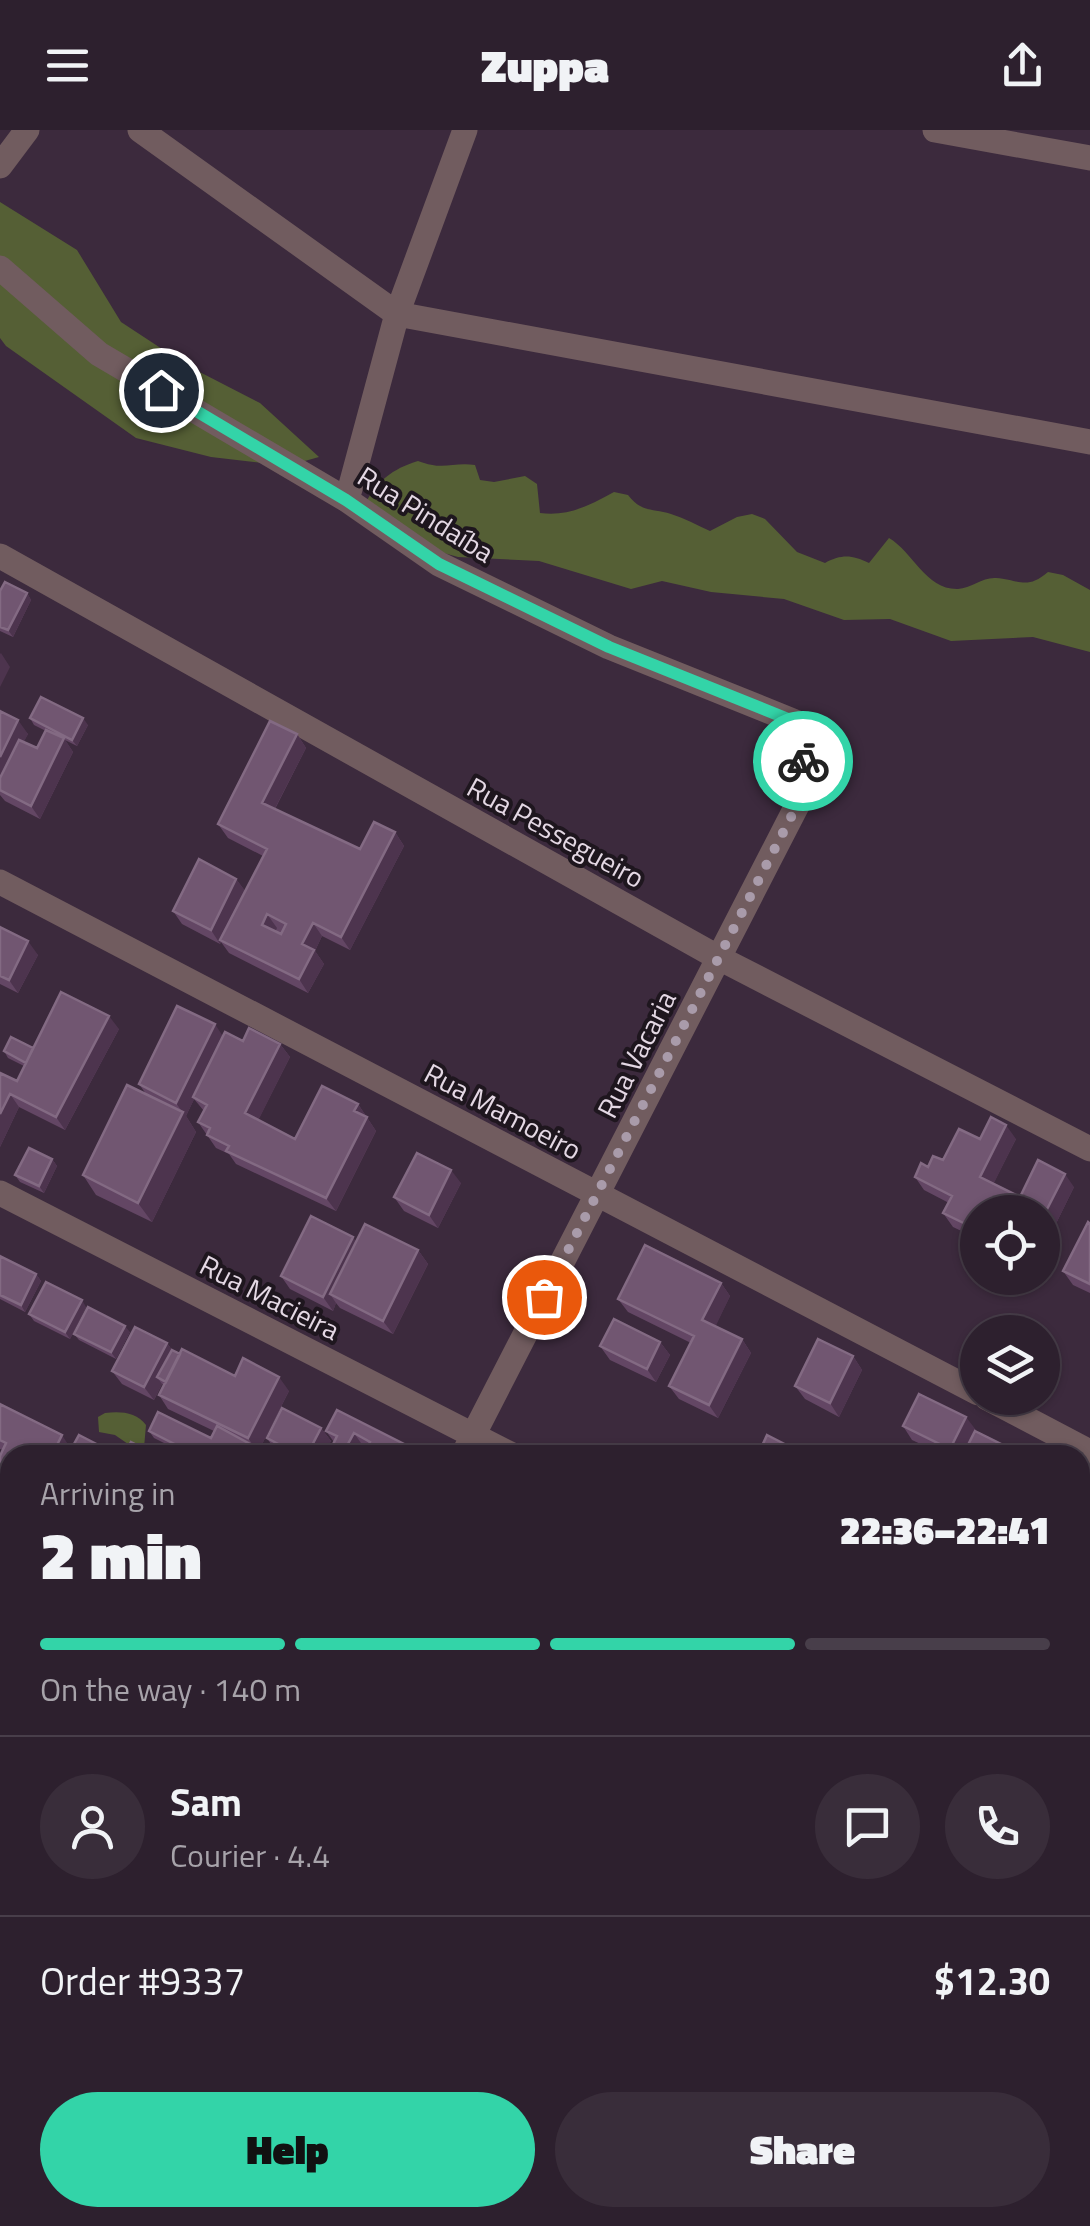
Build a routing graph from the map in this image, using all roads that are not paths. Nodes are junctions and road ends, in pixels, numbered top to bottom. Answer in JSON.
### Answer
{"nodes":[{"id":1,"x":27,"y":130,"type":"edge"},
{"id":2,"x":140,"y":130,"type":"edge"},
{"id":3,"x":465,"y":130,"type":"edge"},
{"id":4,"x":935,"y":130,"type":"edge"},
{"id":5,"x":1090,"y":158,"type":"edge"},
{"id":6,"x":0,"y":166,"type":"edge"},
{"id":7,"x":0,"y":268,"type":"edge"},
{"id":8,"x":396,"y":314,"type":"junction"},
{"id":9,"x":1090,"y":442,"type":"edge"},
{"id":10,"x":346,"y":500,"type":"junction"},
{"id":11,"x":0,"y":556,"type":"edge"},
{"id":12,"x":807,"y":786,"type":"joint"},
{"id":13,"x":0,"y":882,"type":"edge"},
{"id":14,"x":719,"y":958,"type":"junction"},
{"id":15,"x":1090,"y":1149,"type":"edge"},
{"id":16,"x":0,"y":1193,"type":"edge"},
{"id":17,"x":598,"y":1194,"type":"junction"},
{"id":18,"x":960,"y":1384,"type":"edge"},
{"id":19,"x":1019,"y":1415,"type":"edge"},
{"id":20,"x":468,"y":1444,"type":"edge"},
{"id":21,"x":1077,"y":1445,"type":"edge"}],
"edges":[{"from":1,"to":6,"type":"street"},
{"from":2,"to":8,"type":"street"},
{"from":3,"to":8,"type":"street"},
{"from":4,"to":5,"type":"street"},
{"from":7,"to":10,"type":"street","name":"Rua Pindaíba"},
{"from":8,"to":9,"type":"street"},
{"from":8,"to":10,"type":"street"},
{"from":10,"to":12,"type":"street","name":"Rua Pindaíba"},
{"from":11,"to":14,"type":"street","name":"Rua Pessegueiro"},
{"from":12,"to":14,"type":"street","name":"Rua Vacaria"},
{"from":13,"to":17,"type":"street","name":"Rua Mamoeiro"},
{"from":14,"to":15,"type":"street","name":"Rua Pessegueiro"},
{"from":14,"to":17,"type":"street","name":"Rua Vacaria"},
{"from":16,"to":20,"type":"street","name":"Rua Macieira"},
{"from":17,"to":18,"type":"street","name":"Rua Mamoeiro"},
{"from":17,"to":20,"type":"street","name":"Rua Vacaria"},
{"from":19,"to":21,"type":"street"}]}
